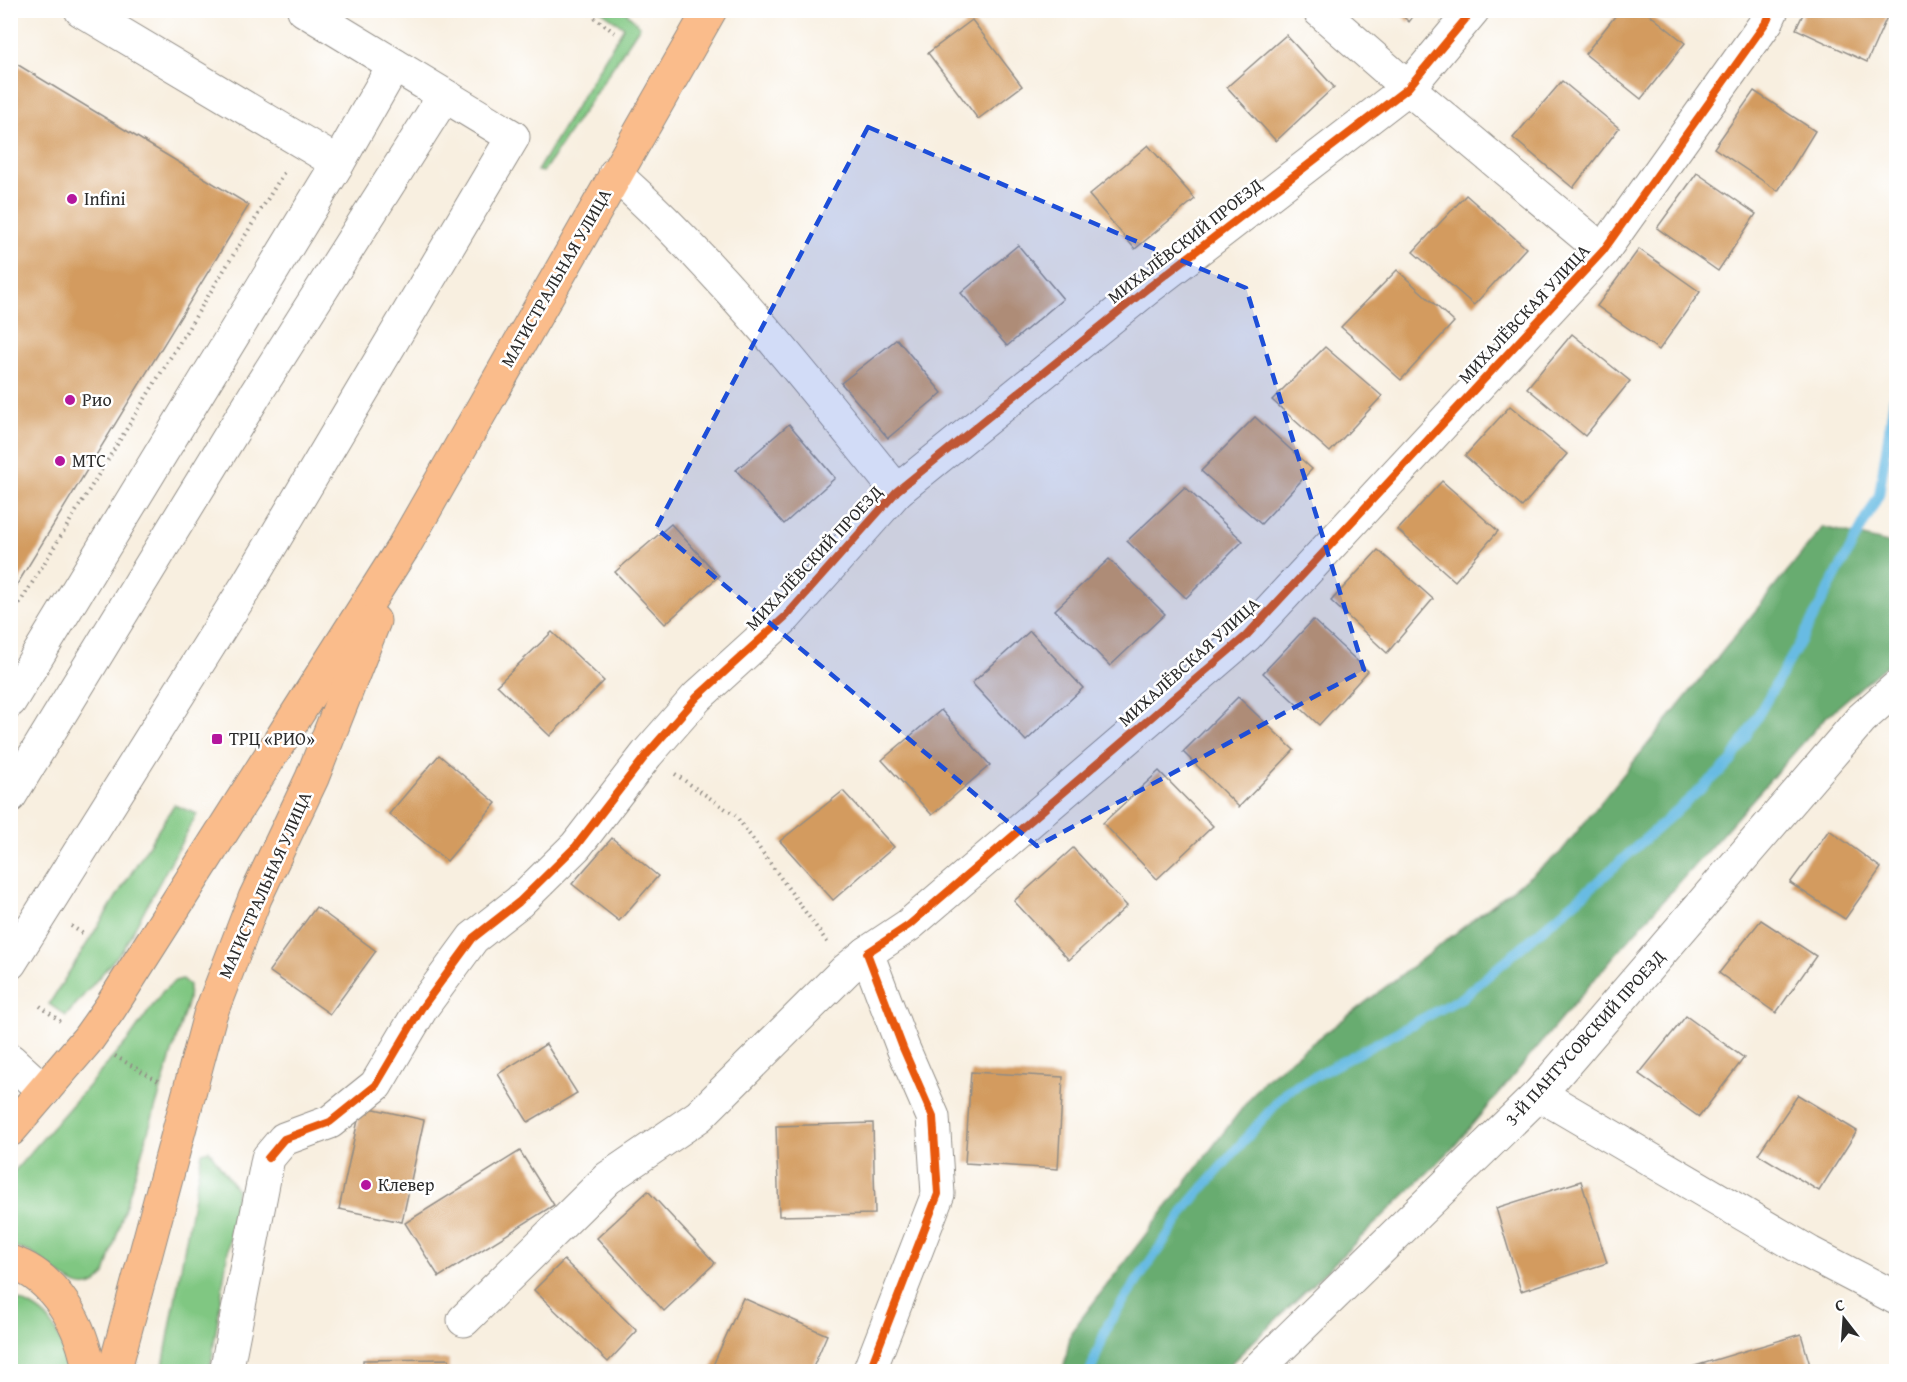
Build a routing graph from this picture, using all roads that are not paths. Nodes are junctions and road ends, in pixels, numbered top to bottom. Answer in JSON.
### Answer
{"nodes":[{"id":1,"x":81,"y":10,"type":"edge"},
{"id":2,"x":304,"y":10,"type":"edge"},
{"id":3,"x":710,"y":10,"type":"edge"},
{"id":4,"x":1319,"y":10,"type":"edge"},
{"id":5,"x":1473,"y":10,"type":"edge"},
{"id":6,"x":1772,"y":10,"type":"edge"},
{"id":7,"x":394,"y":65,"type":"junction"},
{"id":8,"x":1408,"y":88,"type":"junction"},
{"id":9,"x":444,"y":96,"type":"junction"},
{"id":10,"x":338,"y":163,"type":"junction"},
{"id":11,"x":615,"y":174,"type":"junction"},
{"id":12,"x":1603,"y":251,"type":"junction"},
{"id":13,"x":897,"y":491,"type":"junction"},
{"id":14,"x":404,"y":546,"type":"junction"},
{"id":15,"x":1896,"y":688,"type":"edge"},
{"id":16,"x":10,"y":701,"type":"edge"},
{"id":17,"x":10,"y":796,"type":"edge"},
{"id":18,"x":856,"y":961,"type":"junction"},
{"id":19,"x":10,"y":963,"type":"edge"},
{"id":20,"x":10,"y":1060,"type":"edge"},
{"id":21,"x":44,"y":1091,"type":"junction"},
{"id":22,"x":1539,"y":1094,"type":"junction"},
{"id":23,"x":10,"y":1130,"type":"edge"},
{"id":24,"x":10,"y":1262,"type":"edge"},
{"id":25,"x":1896,"y":1298,"type":"edge"},
{"id":26,"x":464,"y":1320,"type":"dead end"},
{"id":27,"x":89,"y":1371,"type":"edge"},
{"id":28,"x":114,"y":1371,"type":"edge"},
{"id":29,"x":226,"y":1371,"type":"edge"},
{"id":30,"x":869,"y":1371,"type":"edge"},
{"id":31,"x":1255,"y":1371,"type":"edge"}],
"edges":[{"from":1,"to":10,"type":"street"},
{"from":2,"to":7,"type":"street"},
{"from":3,"to":11,"type":"highway","name":"МАГИСТРАЛЬНАЯ УЛИЦА"},
{"from":4,"to":8,"type":"street"},
{"from":5,"to":8,"type":"street","name":"МИХАЛЁВСКИЙ ПРОЕЗД"},
{"from":6,"to":12,"type":"street","name":"МИХАЛЁВСКАЯ УЛИЦА"},
{"from":7,"to":9,"type":"street"},
{"from":7,"to":10,"type":"street"},
{"from":8,"to":12,"type":"street"},
{"from":8,"to":13,"type":"street","name":"МИХАЛЁВСКИЙ ПРОЕЗД"},
{"from":9,"to":17,"type":"street"},
{"from":9,"to":19,"type":"street"},
{"from":10,"to":16,"type":"street"},
{"from":11,"to":13,"type":"street"},
{"from":11,"to":14,"type":"highway","name":"МАГИСТРАЛЬНАЯ УЛИЦА"},
{"from":12,"to":18,"type":"street","name":"МИХАЛЁВСКАЯ УЛИЦА"},
{"from":13,"to":29,"type":"street","name":"МИХАЛЁВСКИЙ ПРОЕЗД"},
{"from":14,"to":21,"type":"highway","name":"МАГИСТРАЛЬНАЯ УЛИЦА"},
{"from":14,"to":28,"type":"highway","name":"МАГИСТРАЛЬНАЯ УЛИЦА"},
{"from":15,"to":22,"type":"street","name":"3-Й ПАНТУСОВСКИЙ ПРОЕЗД"},
{"from":18,"to":26,"type":"street","name":"МИХАЛЁВСКАЯ УЛИЦА"},
{"from":18,"to":30,"type":"street"},
{"from":20,"to":21,"type":"street"},
{"from":21,"to":23,"type":"highway","name":"МАГИСТРАЛЬНАЯ УЛИЦА"},
{"from":22,"to":25,"type":"street"},
{"from":22,"to":31,"type":"street","name":"3-Й ПАНТУСОВСКИЙ ПРОЕЗД"},
{"from":24,"to":27,"type":"highway"}]}
